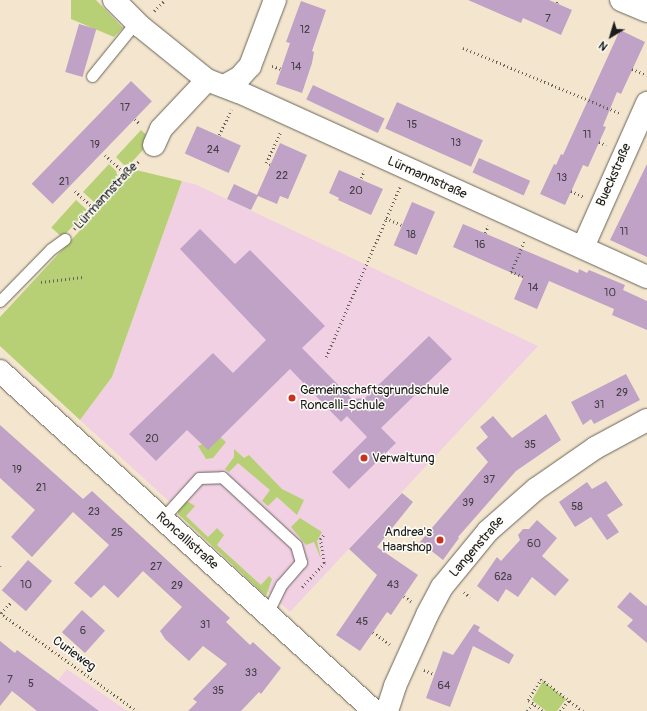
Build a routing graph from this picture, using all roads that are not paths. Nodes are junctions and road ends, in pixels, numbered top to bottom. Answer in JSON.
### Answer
{"nodes":[{"id":1,"x":114,"y":0,"type":"edge"},
{"id":2,"x":275,"y":0,"type":"edge"},
{"id":3,"x":621,"y":0,"type":"edge"},
{"id":4,"x":647,"y":11,"type":"edge"},
{"id":5,"x":135,"y":23,"type":"junction"},
{"id":6,"x":92,"y":76,"type":"dead end"},
{"id":7,"x":223,"y":86,"type":"junction"},
{"id":8,"x":643,"y":112,"type":"edge"},
{"id":9,"x":154,"y":145,"type":"road end"},
{"id":10,"x":65,"y":239,"type":"road end"},
{"id":11,"x":582,"y":247,"type":"junction"},
{"id":12,"x":647,"y":276,"type":"edge"},
{"id":13,"x":0,"y":301,"type":"edge"},
{"id":14,"x":0,"y":371,"type":"edge"},
{"id":15,"x":647,"y":420,"type":"edge"},
{"id":16,"x":162,"y":519,"type":"junction"},
{"id":17,"x":267,"y":614,"type":"junction"},
{"id":18,"x":374,"y":711,"type":"edge"},
{"id":19,"x":387,"y":711,"type":"edge"}],
"edges":[{"from":1,"to":5,"type":"street","name":"Lürmannstraße"},
{"from":2,"to":7,"type":"street"},
{"from":3,"to":4,"type":"street"},
{"from":5,"to":6,"type":"lane"},
{"from":5,"to":7,"type":"street","name":"Lürmannstraße"},
{"from":7,"to":9,"type":"street"},
{"from":7,"to":11,"type":"street","name":"Lürmannstraße"},
{"from":8,"to":11,"type":"street","name":"Bueckstraße"},
{"from":10,"to":13,"type":"lane"},
{"from":11,"to":12,"type":"street","name":"Lürmannstraße"},
{"from":14,"to":16,"type":"street","name":"Roncallistraße"},
{"from":15,"to":19,"type":"street","name":"Langenstraße"},
{"from":16,"to":17,"type":"street","name":"Roncallistraße"},
{"from":16,"to":17,"type":"lane"},
{"from":17,"to":18,"type":"street","name":"Roncallistraße"}]}
